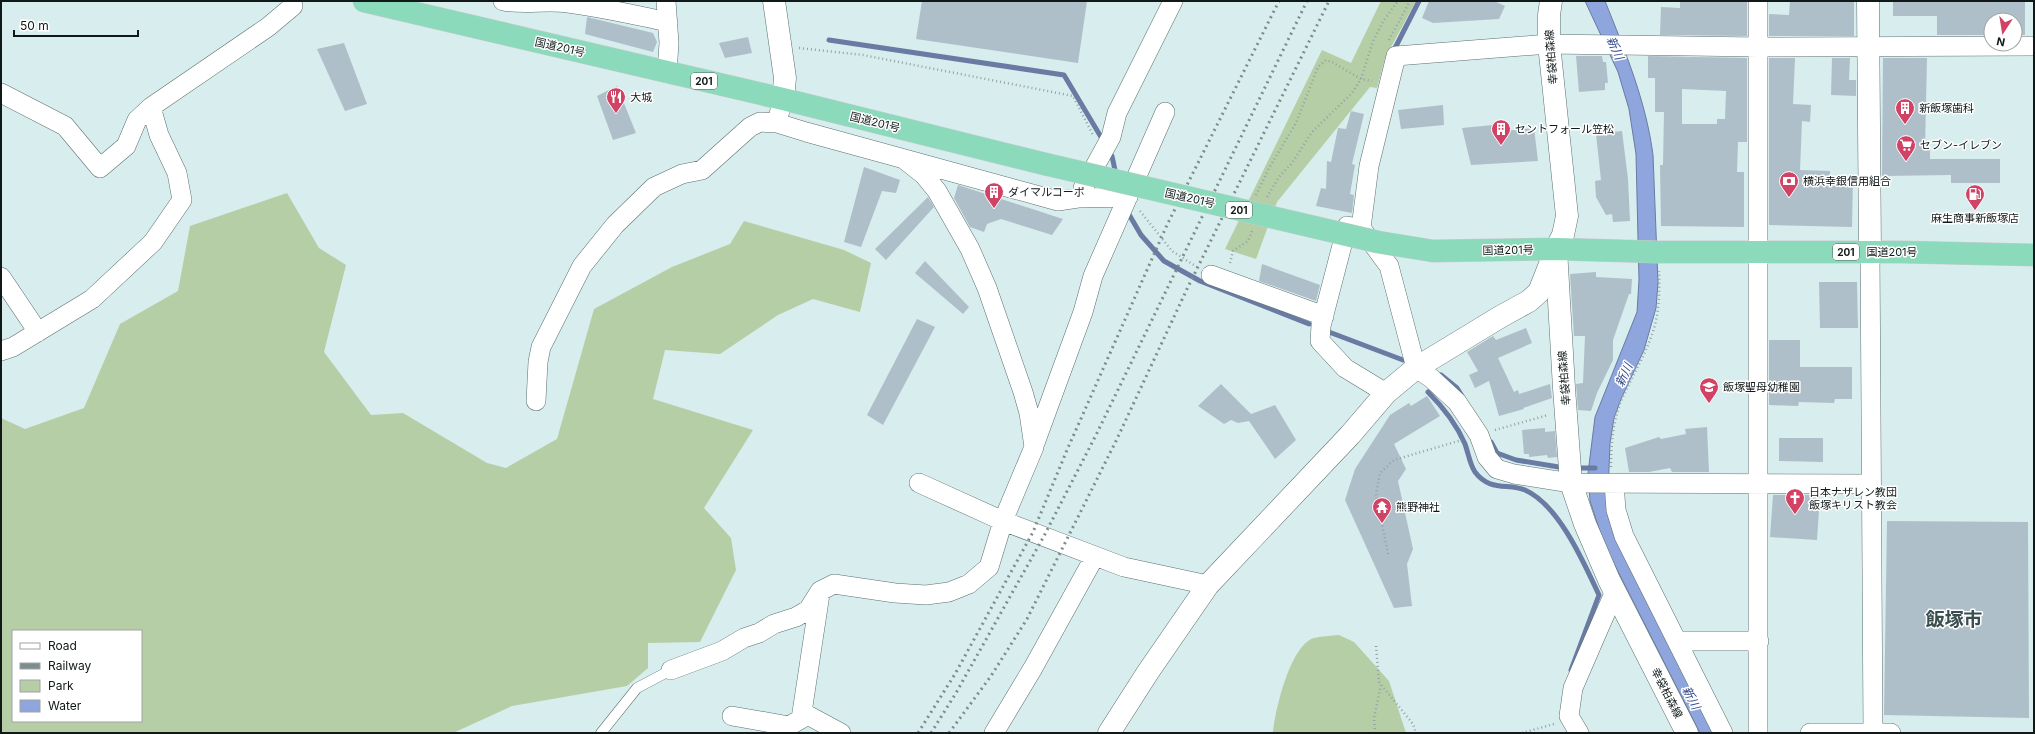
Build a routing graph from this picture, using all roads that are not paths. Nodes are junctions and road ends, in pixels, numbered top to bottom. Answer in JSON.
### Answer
{"nodes":[{"id":1,"x":364,"y":1,"type":"edge"},
{"id":2,"x":503,"y":1,"type":"edge"},
{"id":3,"x":666,"y":1,"type":"edge"},
{"id":4,"x":774,"y":1,"type":"edge"},
{"id":5,"x":1173,"y":1,"type":"edge"},
{"id":6,"x":1551,"y":1,"type":"edge"},
{"id":7,"x":1758,"y":1,"type":"edge"},
{"id":8,"x":1868,"y":1,"type":"edge"},
{"id":9,"x":293,"y":6,"type":"dead end"},
{"id":10,"x":668,"y":22,"type":"junction"},
{"id":11,"x":1549,"y":44,"type":"junction"},
{"id":12,"x":2034,"y":46,"type":"edge"},
{"id":13,"x":1758,"y":47,"type":"junction"},
{"id":14,"x":1868,"y":47,"type":"junction"},
{"id":15,"x":667,"y":72,"type":"junction"},
{"id":16,"x":1,"y":93,"type":"edge"},
{"id":17,"x":783,"y":99,"type":"junction"},
{"id":18,"x":151,"y":107,"type":"junction"},
{"id":19,"x":1165,"y":112,"type":"dead end"},
{"id":20,"x":777,"y":122,"type":"junction"},
{"id":21,"x":905,"y":160,"type":"junction"},
{"id":22,"x":1128,"y":197,"type":"junction"},
{"id":23,"x":1078,"y":198,"type":"junction"},
{"id":24,"x":1362,"y":228,"type":"junction"},
{"id":25,"x":1556,"y":249,"type":"junction"},
{"id":26,"x":1758,"y":252,"type":"junction"},
{"id":27,"x":1870,"y":252,"type":"junction"},
{"id":28,"x":2034,"y":255,"type":"edge"},
{"id":29,"x":1211,"y":275,"type":"road end"},
{"id":30,"x":1,"y":277,"type":"edge"},
{"id":31,"x":1324,"y":316,"type":"junction"},
{"id":32,"x":38,"y":332,"type":"junction"},
{"id":33,"x":1,"y":350,"type":"edge"},
{"id":34,"x":1416,"y":368,"type":"junction"},
{"id":35,"x":1386,"y":393,"type":"junction"},
{"id":36,"x":536,"y":401,"type":"dead end"},
{"id":37,"x":1034,"y":447,"type":"junction"},
{"id":38,"x":919,"y":483,"type":"dead end"},
{"id":39,"x":1579,"y":483,"type":"junction"},
{"id":40,"x":1612,"y":483,"type":"junction"},
{"id":41,"x":1760,"y":484,"type":"junction"},
{"id":42,"x":1870,"y":484,"type":"junction"},
{"id":43,"x":1003,"y":521,"type":"junction"},
{"id":44,"x":1094,"y":556,"type":"junction"},
{"id":45,"x":1208,"y":585,"type":"junction"},
{"id":46,"x":820,"y":591,"type":"junction"},
{"id":47,"x":1615,"y":591,"type":"junction"},
{"id":48,"x":1677,"y":641,"type":"junction"},
{"id":49,"x":1759,"y":641,"type":"junction"},
{"id":50,"x":671,"y":670,"type":"joint"},
{"id":51,"x":802,"y":712,"type":"junction"},
{"id":52,"x":732,"y":716,"type":"dead end"},
{"id":53,"x":1575,"y":726,"type":"edge"},
{"id":54,"x":1873,"y":732,"type":"edge"},
{"id":55,"x":601,"y":733,"type":"edge"},
{"id":56,"x":840,"y":733,"type":"edge"},
{"id":57,"x":994,"y":733,"type":"edge"},
{"id":58,"x":1109,"y":733,"type":"edge"},
{"id":59,"x":1687,"y":733,"type":"edge"},
{"id":60,"x":1723,"y":733,"type":"edge"},
{"id":61,"x":1758,"y":733,"type":"edge"},
{"id":62,"x":1810,"y":733,"type":"edge"},
{"id":63,"x":1891,"y":733,"type":"edge"}],
"edges":[{"from":1,"to":15,"type":"highway","name":"国道201号","number":"201"},
{"from":2,"to":10,"type":"street"},
{"from":3,"to":10,"type":"street"},
{"from":4,"to":17,"type":"street"},
{"from":5,"to":23,"type":"street"},
{"from":6,"to":11,"type":"street","name":"幸袋柏森線"},
{"from":7,"to":13,"type":"street"},
{"from":8,"to":14,"type":"street"},
{"from":9,"to":18,"type":"street"},
{"from":10,"to":15,"type":"street"},
{"from":11,"to":13,"type":"street"},
{"from":11,"to":24,"type":"street"},
{"from":11,"to":25,"type":"street","name":"幸袋柏森線"},
{"from":12,"to":14,"type":"street"},
{"from":13,"to":14,"type":"street"},
{"from":13,"to":26,"type":"street"},
{"from":14,"to":27,"type":"street"},
{"from":15,"to":17,"type":"highway","name":"国道201号","number":"201"},
{"from":16,"to":18,"type":"street"},
{"from":17,"to":20,"type":"street"},
{"from":17,"to":25,"type":"highway","name":"国道201号","number":"201","bridge":true},
{"from":18,"to":32,"type":"street"},
{"from":19,"to":22,"type":"street"},
{"from":20,"to":21,"type":"street"},
{"from":20,"to":36,"type":"street"},
{"from":21,"to":23,"type":"street"},
{"from":21,"to":37,"type":"street"},
{"from":22,"to":23,"type":"street"},
{"from":22,"to":37,"type":"street"},
{"from":24,"to":31,"type":"street"},
{"from":24,"to":34,"type":"street"},
{"from":25,"to":26,"type":"highway","name":"国道201号","number":"201"},
{"from":25,"to":34,"type":"street"},
{"from":25,"to":39,"type":"street","name":"幸袋柏森線"},
{"from":26,"to":27,"type":"highway","name":"国道201号","number":"201"},
{"from":26,"to":41,"type":"street"},
{"from":27,"to":28,"type":"highway","name":"国道201号","number":"201"},
{"from":27,"to":42,"type":"street"},
{"from":29,"to":31,"type":"street"},
{"from":30,"to":32,"type":"street"},
{"from":31,"to":35,"type":"street"},
{"from":32,"to":33,"type":"street"},
{"from":34,"to":35,"type":"street"},
{"from":34,"to":39,"type":"street"},
{"from":35,"to":45,"type":"street"},
{"from":37,"to":43,"type":"street"},
{"from":38,"to":43,"type":"street"},
{"from":39,"to":40,"type":"street"},
{"from":39,"to":47,"type":"street","name":"幸袋柏森線"},
{"from":40,"to":41,"type":"street"},
{"from":40,"to":48,"type":"street"},
{"from":41,"to":42,"type":"street"},
{"from":41,"to":49,"type":"street"},
{"from":42,"to":54,"type":"street"},
{"from":43,"to":44,"type":"street"},
{"from":43,"to":46,"type":"street"},
{"from":44,"to":45,"type":"street"},
{"from":44,"to":57,"type":"street"},
{"from":45,"to":58,"type":"street"},
{"from":46,"to":50,"type":"street"},
{"from":46,"to":51,"type":"street"},
{"from":47,"to":53,"type":"street"},
{"from":47,"to":59,"type":"street","name":"幸袋柏森線"},
{"from":48,"to":49,"type":"street"},
{"from":48,"to":60,"type":"street"},
{"from":49,"to":61,"type":"street"},
{"from":50,"to":55,"type":"lane"},
{"from":51,"to":52,"type":"street"},
{"from":51,"to":56,"type":"street"},
{"from":54,"to":62,"type":"street"},
{"from":54,"to":63,"type":"street"}]}
